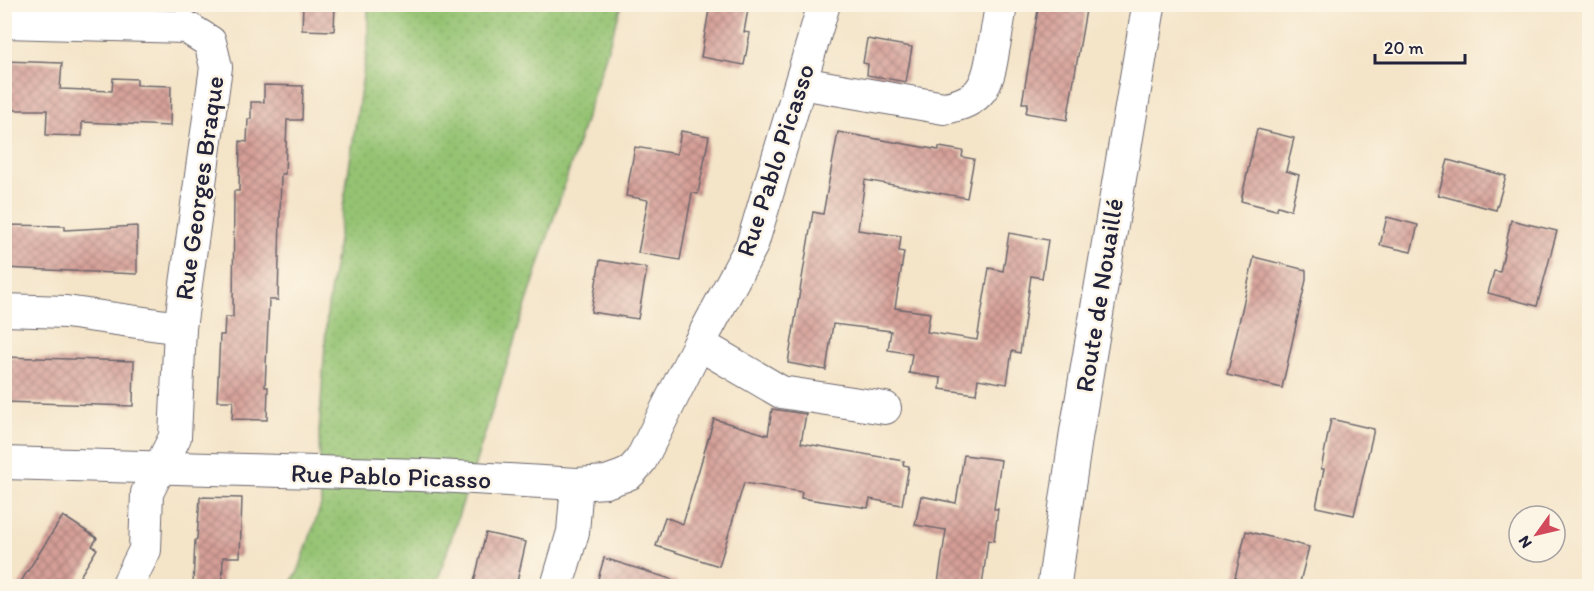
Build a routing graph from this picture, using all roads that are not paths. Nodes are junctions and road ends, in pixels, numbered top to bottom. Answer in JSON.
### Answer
{"nodes":[{"id":1,"x":824,"y":4,"type":"edge"},
{"id":2,"x":1001,"y":4,"type":"edge"},
{"id":3,"x":1149,"y":4,"type":"edge"},
{"id":4,"x":4,"y":22,"type":"edge"},
{"id":5,"x":801,"y":83,"type":"junction"},
{"id":6,"x":4,"y":310,"type":"edge"},
{"id":7,"x":180,"y":328,"type":"junction"},
{"id":8,"x":699,"y":344,"type":"junction"},
{"id":9,"x":885,"y":408,"type":"dead end"},
{"id":10,"x":4,"y":463,"type":"edge"},
{"id":11,"x":158,"y":469,"type":"junction"},
{"id":12,"x":577,"y":484,"type":"junction"},
{"id":13,"x":127,"y":586,"type":"edge"},
{"id":14,"x":557,"y":586,"type":"edge"},
{"id":15,"x":1054,"y":586,"type":"edge"}],
"edges":[{"from":1,"to":5,"type":"street","name":"Rue Pablo Picasso"},
{"from":2,"to":5,"type":"street"},
{"from":3,"to":15,"type":"street","name":"Route de Nouaillé"},
{"from":4,"to":7,"type":"street","name":"Rue Georges Braque"},
{"from":5,"to":8,"type":"street","name":"Rue Pablo Picasso"},
{"from":6,"to":7,"type":"street"},
{"from":7,"to":11,"type":"street","name":"Rue Georges Braque"},
{"from":8,"to":9,"type":"street"},
{"from":8,"to":12,"type":"street","name":"Rue Pablo Picasso"},
{"from":10,"to":11,"type":"street","name":"Rue Pablo Picasso"},
{"from":11,"to":12,"type":"street","name":"Rue Pablo Picasso"},
{"from":11,"to":13,"type":"street","name":"Rue Georges Braque"},
{"from":12,"to":14,"type":"street"}]}
